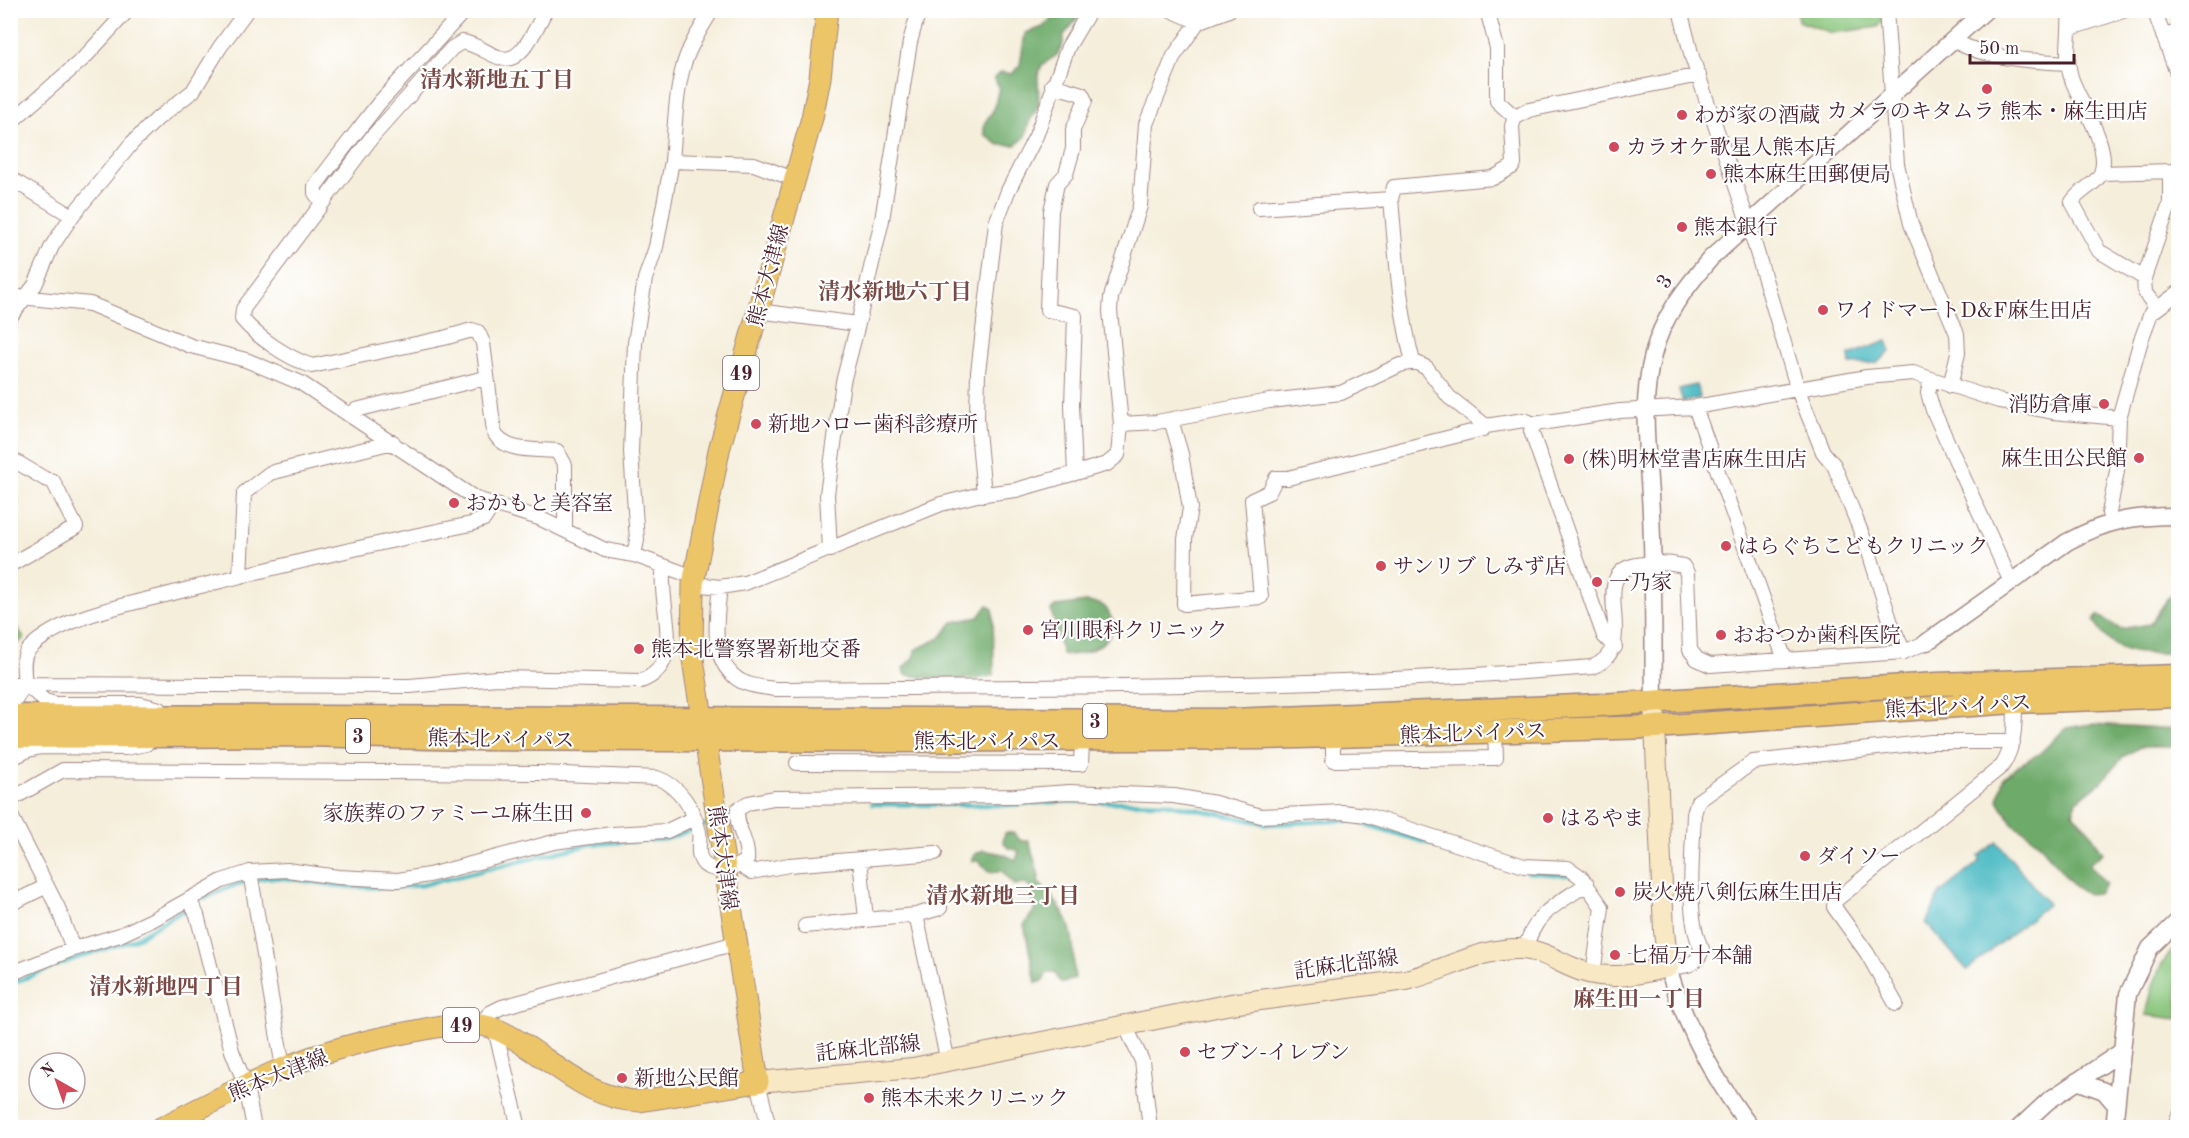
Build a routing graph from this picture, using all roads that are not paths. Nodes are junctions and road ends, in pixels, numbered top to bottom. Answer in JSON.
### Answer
{"nodes":[{"id":1,"x":129,"y":10,"type":"edge"},
{"id":2,"x":248,"y":10,"type":"edge"},
{"id":3,"x":465,"y":10,"type":"edge"},
{"id":4,"x":546,"y":10,"type":"edge"},
{"id":5,"x":712,"y":10,"type":"edge"},
{"id":6,"x":827,"y":10,"type":"edge"},
{"id":7,"x":919,"y":10,"type":"edge"},
{"id":8,"x":1090,"y":10,"type":"edge"},
{"id":9,"x":1171,"y":10,"type":"edge"},
{"id":10,"x":1229,"y":10,"type":"edge"},
{"id":11,"x":1487,"y":10,"type":"edge"},
{"id":12,"x":1680,"y":10,"type":"edge"},
{"id":13,"x":1886,"y":10,"type":"edge"},
{"id":14,"x":1986,"y":10,"type":"edge"},
{"id":15,"x":2069,"y":10,"type":"edge"},
{"id":16,"x":2126,"y":10,"type":"edge"},
{"id":17,"x":2154,"y":10,"type":"edge"},
{"id":18,"x":1197,"y":22,"type":"junction"},
{"id":19,"x":2071,"y":28,"type":"junction"},
{"id":20,"x":2178,"y":32,"type":"edge"},
{"id":21,"x":2163,"y":36,"type":"junction"},
{"id":22,"x":1953,"y":40,"type":"junction"},
{"id":23,"x":2068,"y":63,"type":"junction"},
{"id":24,"x":1699,"y":75,"type":"junction"},
{"id":25,"x":2178,"y":76,"type":"edge"},
{"id":26,"x":1052,"y":85,"type":"junction"},
{"id":27,"x":1894,"y":94,"type":"junction"},
{"id":28,"x":1515,"y":117,"type":"junction"},
{"id":29,"x":10,"y":123,"type":"edge"},
{"id":30,"x":672,"y":161,"type":"junction"},
{"id":31,"x":2176,"y":169,"type":"edge"},
{"id":32,"x":2101,"y":173,"type":"junction"},
{"id":33,"x":13,"y":180,"type":"dead end"},
{"id":34,"x":796,"y":180,"type":"junction"},
{"id":35,"x":1391,"y":199,"type":"junction"},
{"id":36,"x":322,"y":203,"type":"junction"},
{"id":37,"x":1259,"y":208,"type":"dead end"},
{"id":38,"x":72,"y":216,"type":"junction"},
{"id":39,"x":1748,"y":222,"type":"junction"},
{"id":40,"x":2145,"y":278,"type":"junction"},
{"id":41,"x":2178,"y":293,"type":"edge"},
{"id":42,"x":10,"y":296,"type":"edge"},
{"id":43,"x":25,"y":298,"type":"junction"},
{"id":44,"x":2156,"y":307,"type":"junction"},
{"id":45,"x":758,"y":311,"type":"junction"},
{"id":46,"x":10,"y":317,"type":"edge"},
{"id":47,"x":858,"y":324,"type":"junction"},
{"id":48,"x":1413,"y":362,"type":"junction"},
{"id":49,"x":485,"y":378,"type":"junction"},
{"id":50,"x":1931,"y":379,"type":"junction"},
{"id":51,"x":1950,"y":386,"type":"junction"},
{"id":52,"x":1798,"y":390,"type":"junction"},
{"id":53,"x":1695,"y":407,"type":"junction"},
{"id":54,"x":1645,"y":410,"type":"junction"},
{"id":55,"x":350,"y":415,"type":"junction"},
{"id":56,"x":2119,"y":418,"type":"junction"},
{"id":57,"x":1171,"y":420,"type":"junction"},
{"id":58,"x":1120,"y":424,"type":"junction"},
{"id":59,"x":1534,"y":424,"type":"junction"},
{"id":60,"x":1486,"y":426,"type":"junction"},
{"id":61,"x":393,"y":442,"type":"junction"},
{"id":62,"x":10,"y":458,"type":"edge"},
{"id":63,"x":1075,"y":473,"type":"junction"},
{"id":64,"x":984,"y":495,"type":"junction"},
{"id":65,"x":493,"y":505,"type":"junction"},
{"id":66,"x":2178,"y":516,"type":"edge"},
{"id":67,"x":2111,"y":522,"type":"junction"},
{"id":68,"x":565,"y":530,"type":"junction"},
{"id":69,"x":830,"y":550,"type":"junction"},
{"id":70,"x":634,"y":555,"type":"junction"},
{"id":71,"x":1653,"y":562,"type":"junction"},
{"id":72,"x":10,"y":566,"type":"edge"},
{"id":73,"x":664,"y":566,"type":"junction"},
{"id":74,"x":240,"y":576,"type":"junction"},
{"id":75,"x":694,"y":581,"type":"junction"},
{"id":76,"x":2011,"y":582,"type":"junction"},
{"id":77,"x":720,"y":587,"type":"junction"},
{"id":78,"x":1927,"y":642,"type":"joint"},
{"id":79,"x":1615,"y":647,"type":"junction"},
{"id":80,"x":1904,"y":652,"type":"junction"},
{"id":81,"x":1785,"y":660,"type":"junction"},
{"id":82,"x":2178,"y":676,"type":"edge"},
{"id":83,"x":18,"y":684,"type":"edge"},
{"id":84,"x":2178,"y":696,"type":"edge"},
{"id":85,"x":1654,"y":701,"type":"junction"},
{"id":86,"x":2015,"y":702,"type":"junction"},
{"id":87,"x":10,"y":703,"type":"edge"},
{"id":88,"x":10,"y":716,"type":"edge"},
{"id":89,"x":703,"y":717,"type":"junction"},
{"id":90,"x":187,"y":726,"type":"junction"},
{"id":91,"x":1655,"y":728,"type":"junction"},
{"id":92,"x":10,"y":737,"type":"edge"},
{"id":93,"x":706,"y":740,"type":"junction"},
{"id":94,"x":894,"y":741,"type":"junction"},
{"id":95,"x":1082,"y":741,"type":"junction"},
{"id":96,"x":2013,"y":742,"type":"junction"},
{"id":97,"x":10,"y":759,"type":"edge"},
{"id":98,"x":797,"y":763,"type":"dead end"},
{"id":99,"x":894,"y":764,"type":"junction"},
{"id":100,"x":10,"y":800,"type":"edge"},
{"id":101,"x":10,"y":814,"type":"edge"},
{"id":102,"x":694,"y":818,"type":"junction"},
{"id":103,"x":935,"y":853,"type":"dead end"},
{"id":104,"x":860,"y":860,"type":"junction"},
{"id":105,"x":733,"y":867,"type":"junction"},
{"id":106,"x":252,"y":878,"type":"junction"},
{"id":107,"x":1587,"y":884,"type":"junction"},
{"id":108,"x":47,"y":886,"type":"junction"},
{"id":109,"x":10,"y":904,"type":"edge"},
{"id":110,"x":192,"y":904,"type":"junction"},
{"id":111,"x":940,"y":908,"type":"dead end"},
{"id":112,"x":916,"y":915,"type":"junction"},
{"id":113,"x":866,"y":919,"type":"junction"},
{"id":114,"x":2178,"y":921,"type":"edge"},
{"id":115,"x":805,"y":926,"type":"dead end"},
{"id":116,"x":736,"y":943,"type":"junction"},
{"id":117,"x":73,"y":949,"type":"junction"},
{"id":118,"x":1525,"y":949,"type":"junction"},
{"id":119,"x":1668,"y":967,"type":"junction"},
{"id":120,"x":10,"y":974,"type":"edge"},
{"id":121,"x":1593,"y":975,"type":"junction"},
{"id":122,"x":1896,"y":1004,"type":"dead end"},
{"id":123,"x":1125,"y":1024,"type":"junction"},
{"id":124,"x":488,"y":1027,"type":"junction"},
{"id":125,"x":2121,"y":1052,"type":"junction"},
{"id":126,"x":948,"y":1062,"type":"junction"},
{"id":127,"x":283,"y":1068,"type":"junction"},
{"id":128,"x":2078,"y":1080,"type":"junction"},
{"id":129,"x":758,"y":1082,"type":"junction"},
{"id":130,"x":246,"y":1086,"type":"junction"},
{"id":131,"x":2116,"y":1105,"type":"junction"},
{"id":132,"x":2178,"y":1117,"type":"edge"},
{"id":133,"x":161,"y":1128,"type":"edge"},
{"id":134,"x":254,"y":1128,"type":"edge"},
{"id":135,"x":519,"y":1128,"type":"edge"},
{"id":136,"x":769,"y":1128,"type":"edge"},
{"id":137,"x":1150,"y":1128,"type":"edge"},
{"id":138,"x":1751,"y":1128,"type":"edge"},
{"id":139,"x":2019,"y":1128,"type":"edge"},
{"id":140,"x":2114,"y":1128,"type":"edge"},
{"id":141,"x":2174,"y":1128,"type":"edge"}],
"edges":[{"from":1,"to":29,"type":"street"},
{"from":2,"to":38,"type":"street"},
{"from":3,"to":36,"type":"street"},
{"from":4,"to":36,"type":"street"},
{"from":5,"to":30,"type":"street"},
{"from":6,"to":34,"type":"main road","name":"熊本大津線","number":"49"},
{"from":7,"to":47,"type":"street"},
{"from":8,"to":26,"type":"street"},
{"from":9,"to":18,"type":"street"},
{"from":10,"to":18,"type":"street"},
{"from":11,"to":28,"type":"street"},
{"from":12,"to":24,"type":"street"},
{"from":13,"to":27,"type":"street"},
{"from":14,"to":22,"type":"street","name":"3"},
{"from":15,"to":19,"type":"street"},
{"from":16,"to":19,"type":"street"},
{"from":17,"to":21,"type":"street"},
{"from":18,"to":58,"type":"street"},
{"from":19,"to":23,"type":"street"},
{"from":20,"to":21,"type":"street"},
{"from":21,"to":25,"type":"street"},
{"from":22,"to":23,"type":"street"},
{"from":22,"to":27,"type":"street","name":"3"},
{"from":23,"to":32,"type":"street"},
{"from":24,"to":28,"type":"street"},
{"from":24,"to":39,"type":"street"},
{"from":26,"to":63,"type":"street"},
{"from":26,"to":64,"type":"street"},
{"from":27,"to":39,"type":"street","name":"3"},
{"from":27,"to":51,"type":"street"},
{"from":28,"to":35,"type":"street"},
{"from":30,"to":34,"type":"street"},
{"from":30,"to":70,"type":"street"},
{"from":31,"to":32,"type":"street"},
{"from":31,"to":40,"type":"street"},
{"from":32,"to":40,"type":"street"},
{"from":33,"to":38,"type":"street"},
{"from":34,"to":45,"type":"main road","name":"熊本大津線","number":"49"},
{"from":35,"to":37,"type":"street"},
{"from":35,"to":48,"type":"street"},
{"from":36,"to":49,"type":"street"},
{"from":38,"to":43,"type":"street"},
{"from":39,"to":52,"type":"street"},
{"from":39,"to":54,"type":"street","name":"3"},
{"from":40,"to":44,"type":"street"},
{"from":41,"to":44,"type":"street"},
{"from":42,"to":43,"type":"street"},
{"from":43,"to":46,"type":"street"},
{"from":43,"to":55,"type":"street"},
{"from":44,"to":56,"type":"street"},
{"from":45,"to":47,"type":"street"},
{"from":45,"to":75,"type":"main road","name":"熊本大津線","number":"49"},
{"from":47,"to":69,"type":"street"},
{"from":48,"to":57,"type":"street"},
{"from":48,"to":60,"type":"street"},
{"from":49,"to":55,"type":"street"},
{"from":49,"to":68,"type":"street"},
{"from":50,"to":51,"type":"street"},
{"from":50,"to":52,"type":"street"},
{"from":50,"to":76,"type":"street"},
{"from":51,"to":56,"type":"street"},
{"from":52,"to":53,"type":"street"},
{"from":52,"to":80,"type":"street"},
{"from":53,"to":54,"type":"street"},
{"from":53,"to":81,"type":"street"},
{"from":54,"to":59,"type":"street"},
{"from":54,"to":71,"type":"street","name":"3"},
{"from":55,"to":61,"type":"street"},
{"from":56,"to":67,"type":"street"},
{"from":57,"to":58,"type":"street"},
{"from":57,"to":60,"type":"street"},
{"from":58,"to":63,"type":"street"},
{"from":59,"to":60,"type":"street"},
{"from":59,"to":79,"type":"street"},
{"from":61,"to":65,"type":"street"},
{"from":61,"to":74,"type":"street"},
{"from":62,"to":72,"type":"street"},
{"from":63,"to":64,"type":"street"},
{"from":64,"to":69,"type":"street"},
{"from":65,"to":68,"type":"street"},
{"from":65,"to":74,"type":"street"},
{"from":66,"to":67,"type":"street"},
{"from":67,"to":76,"type":"street"},
{"from":68,"to":70,"type":"street"},
{"from":69,"to":77,"type":"street"},
{"from":70,"to":73,"type":"street"},
{"from":71,"to":79,"type":"street"},
{"from":71,"to":81,"type":"street"},
{"from":71,"to":85,"type":"street","name":"3"},
{"from":73,"to":75,"type":"street"},
{"from":73,"to":83,"type":"street"},
{"from":74,"to":83,"type":"street"},
{"from":75,"to":77,"type":"street"},
{"from":75,"to":89,"type":"main road","name":"熊本大津線","number":"49"},
{"from":76,"to":78,"type":"street"},
{"from":77,"to":79,"type":"street"},
{"from":78,"to":80,"type":"street"},
{"from":80,"to":81,"type":"street"},
{"from":82,"to":85,"type":"highway","name":"熊本北バイパス","number":"3"},
{"from":83,"to":87,"type":"street"},
{"from":83,"to":90,"type":"street"},
{"from":84,"to":86,"type":"highway","name":"熊本北バイパス","number":"3"},
{"from":85,"to":89,"type":"highway","name":"熊本北バイパス","number":"3"},
{"from":85,"to":91,"type":"main road"},
{"from":86,"to":91,"type":"highway","name":"熊本北バイパス","number":"3"},
{"from":86,"to":96,"type":"street"},
{"from":88,"to":90,"type":"highway","name":"熊本北バイパス","number":"3"},
{"from":89,"to":90,"type":"highway","name":"熊本北バイパス","number":"3"},
{"from":89,"to":93,"type":"main road","name":"熊本大津線","number":"49"},
{"from":90,"to":92,"type":"highway","name":"熊本北バイパス","number":"3"},
{"from":90,"to":93,"type":"highway","name":"熊本北バイパス","number":"3"},
{"from":90,"to":97,"type":"street"},
{"from":91,"to":95,"type":"highway","name":"熊本北バイパス","number":"3"},
{"from":91,"to":119,"type":"main road"},
{"from":93,"to":94,"type":"highway","name":"熊本北バイパス","number":"3"},
{"from":93,"to":105,"type":"main road","name":"熊本大津線","number":"49"},
{"from":94,"to":95,"type":"highway","name":"熊本北バイパス","number":"3"},
{"from":94,"to":99,"type":"street"},
{"from":95,"to":99,"type":"street"},
{"from":96,"to":119,"type":"street"},
{"from":96,"to":122,"type":"street"},
{"from":98,"to":99,"type":"street"},
{"from":100,"to":102,"type":"street"},
{"from":101,"to":108,"type":"street"},
{"from":102,"to":105,"type":"street"},
{"from":102,"to":106,"type":"street"},
{"from":103,"to":104,"type":"street"},
{"from":104,"to":105,"type":"street"},
{"from":104,"to":113,"type":"street"},
{"from":105,"to":107,"type":"street"},
{"from":105,"to":116,"type":"main road","name":"熊本大津線","number":"49"},
{"from":106,"to":110,"type":"street"},
{"from":106,"to":127,"type":"street"},
{"from":107,"to":118,"type":"street"},
{"from":107,"to":121,"type":"street"},
{"from":108,"to":109,"type":"street"},
{"from":108,"to":117,"type":"street"},
{"from":110,"to":117,"type":"street"},
{"from":110,"to":130,"type":"street"},
{"from":111,"to":112,"type":"street"},
{"from":112,"to":113,"type":"street"},
{"from":112,"to":126,"type":"street"},
{"from":113,"to":115,"type":"street"},
{"from":114,"to":125,"type":"street"},
{"from":116,"to":124,"type":"street"},
{"from":116,"to":129,"type":"main road","name":"熊本大津線","number":"49"},
{"from":117,"to":120,"type":"street"},
{"from":118,"to":121,"type":"main road","name":"託麻北部線"},
{"from":118,"to":123,"type":"main road","name":"託麻北部線"},
{"from":119,"to":121,"type":"main road","name":"託麻北部線"},
{"from":119,"to":138,"type":"street"},
{"from":123,"to":126,"type":"main road","name":"託麻北部線"},
{"from":123,"to":137,"type":"street"},
{"from":124,"to":127,"type":"main road","name":"熊本大津線","number":"49"},
{"from":124,"to":129,"type":"main road","number":"49"},
{"from":124,"to":135,"type":"street"},
{"from":125,"to":128,"type":"street"},
{"from":125,"to":131,"type":"street"},
{"from":126,"to":129,"type":"main road","name":"託麻北部線"},
{"from":127,"to":130,"type":"main road","name":"熊本大津線","number":"49"},
{"from":128,"to":131,"type":"street"},
{"from":128,"to":139,"type":"street"},
{"from":129,"to":136,"type":"street"},
{"from":130,"to":133,"type":"main road","name":"熊本大津線","number":"49"},
{"from":130,"to":134,"type":"street"},
{"from":131,"to":140,"type":"street"},
{"from":132,"to":141,"type":"street"}]}
